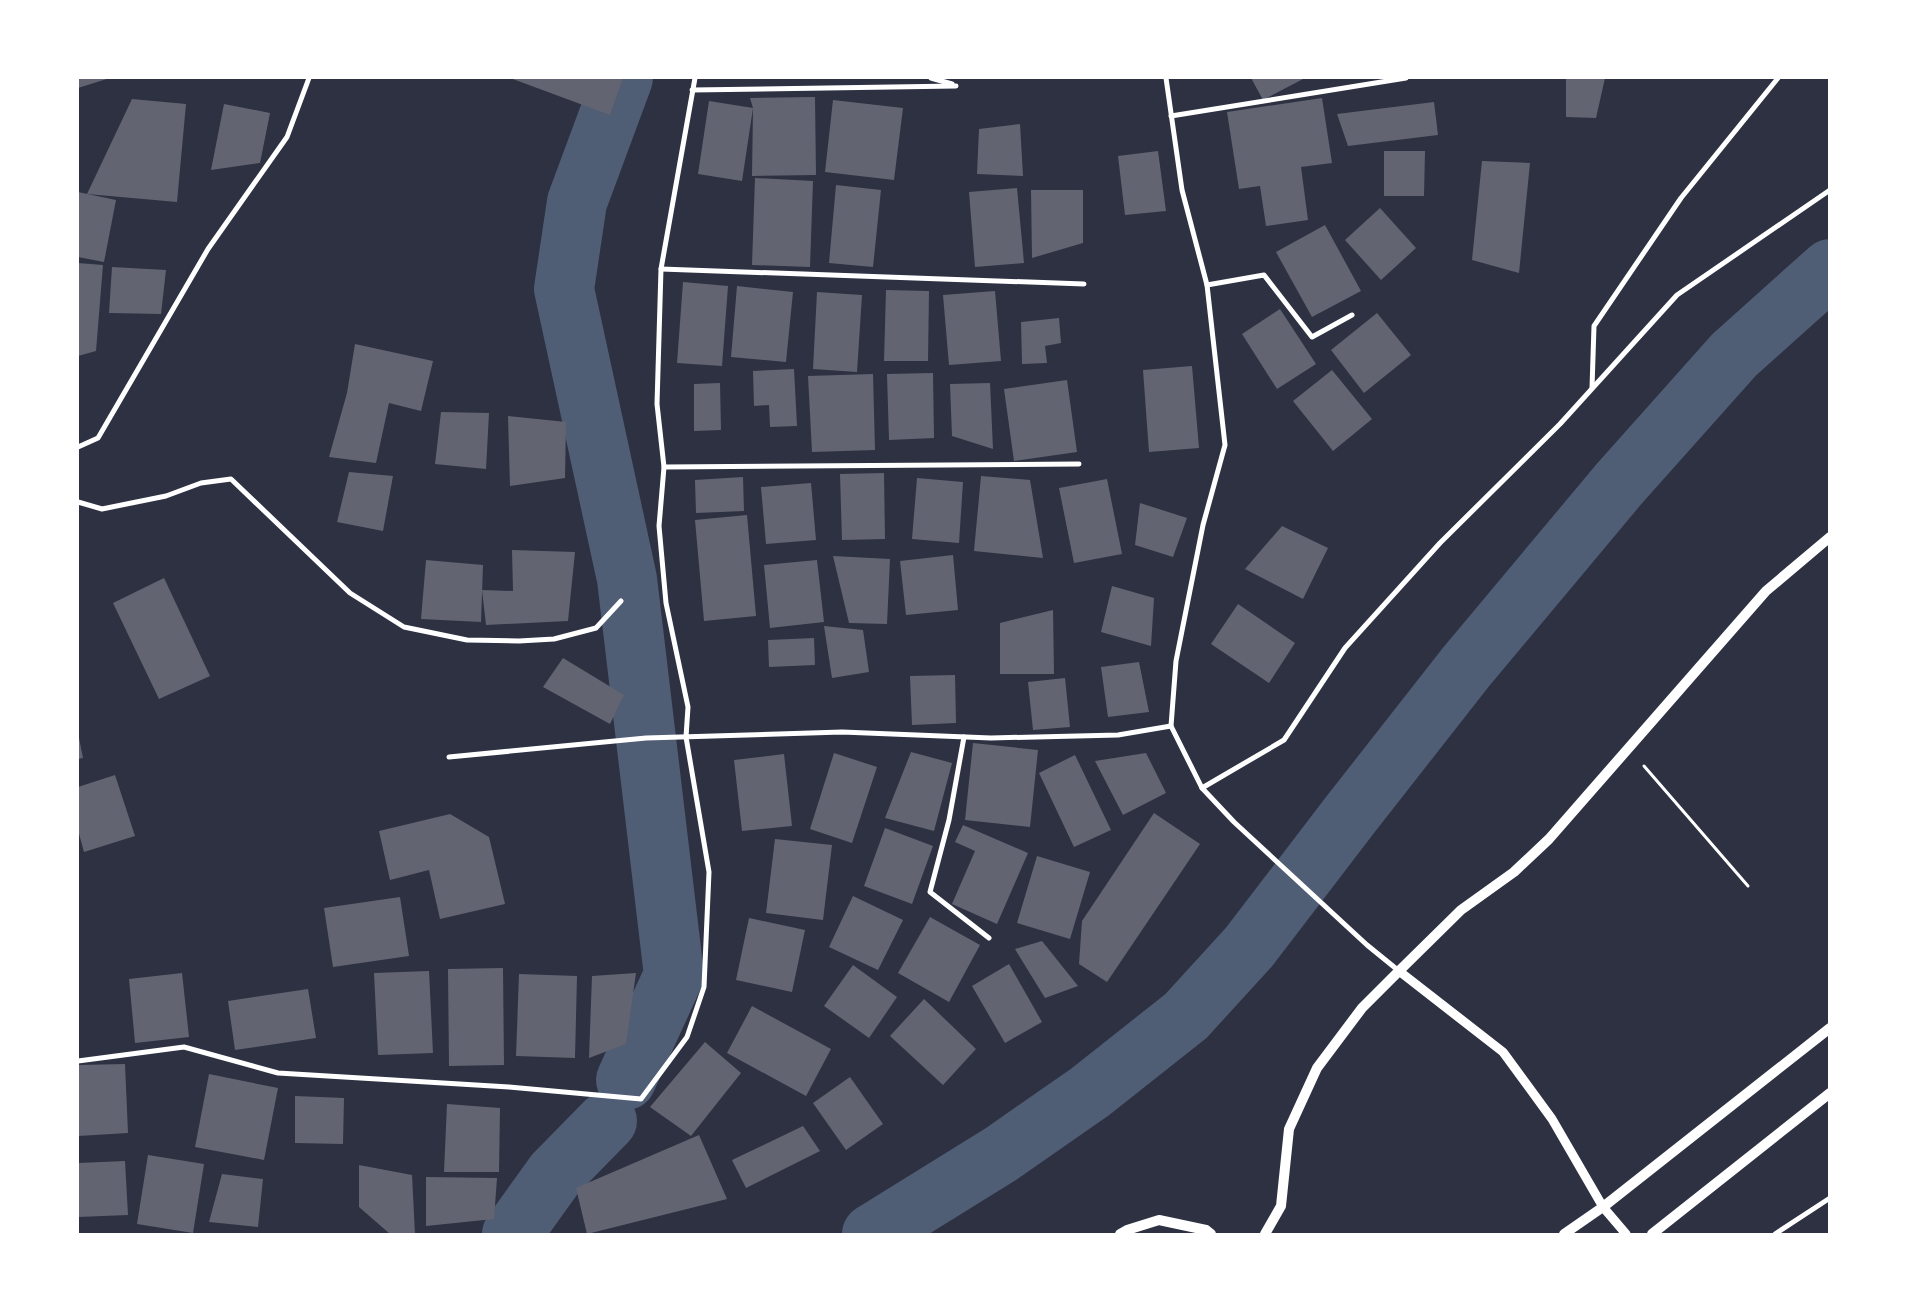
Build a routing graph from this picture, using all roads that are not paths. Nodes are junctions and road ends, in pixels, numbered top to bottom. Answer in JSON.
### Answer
{"nodes":[{"id":1,"x":309,"y":78,"type":"edge"},
{"id":2,"x":695,"y":78,"type":"edge"},
{"id":3,"x":931,"y":78,"type":"edge"},
{"id":4,"x":1166,"y":78,"type":"edge"},
{"id":5,"x":1406,"y":78,"type":"edge"},
{"id":6,"x":1778,"y":78,"type":"edge"},
{"id":7,"x":692,"y":90,"type":"junction"},
{"id":8,"x":1171,"y":116,"type":"junction"},
{"id":9,"x":1830,"y":190,"type":"edge"},
{"id":10,"x":661,"y":269,"type":"junction"},
{"id":11,"x":1084,"y":284,"type":"dead end"},
{"id":12,"x":1207,"y":285,"type":"junction"},
{"id":13,"x":1352,"y":315,"type":"dead end"},
{"id":14,"x":1592,"y":389,"type":"junction"},
{"id":15,"x":78,"y":447,"type":"edge"},
{"id":16,"x":1079,"y":464,"type":"dead end"},
{"id":17,"x":664,"y":467,"type":"junction"},
{"id":18,"x":78,"y":502,"type":"edge"},
{"id":19,"x":1830,"y":537,"type":"edge"},
{"id":20,"x":621,"y":601,"type":"dead end"},
{"id":21,"x":1171,"y":726,"type":"junction"},
{"id":22,"x":964,"y":737,"type":"junction"},
{"id":23,"x":686,"y":738,"type":"junction"},
{"id":24,"x":449,"y":757,"type":"dead end"},
{"id":25,"x":1202,"y":788,"type":"junction"},
{"id":26,"x":989,"y":938,"type":"dead end"},
{"id":27,"x":1399,"y":971,"type":"junction"},
{"id":28,"x":1830,"y":1028,"type":"edge"},
{"id":29,"x":78,"y":1062,"type":"edge"},
{"id":30,"x":1830,"y":1094,"type":"edge"},
{"id":31,"x":1830,"y":1198,"type":"edge"},
{"id":32,"x":1603,"y":1207,"type":"junction"},
{"id":33,"x":1120,"y":1234,"type":"edge"},
{"id":34,"x":1211,"y":1234,"type":"edge"},
{"id":35,"x":1264,"y":1234,"type":"edge"},
{"id":36,"x":1564,"y":1234,"type":"edge"},
{"id":37,"x":1626,"y":1234,"type":"edge"},
{"id":38,"x":1653,"y":1234,"type":"edge"},
{"id":39,"x":1775,"y":1234,"type":"edge"}],
"edges":[{"from":1,"to":15,"type":"street"},
{"from":2,"to":7,"type":"street"},
{"from":3,"to":7,"type":"street"},
{"from":4,"to":8,"type":"street"},
{"from":5,"to":8,"type":"street"},
{"from":6,"to":14,"type":"street"},
{"from":7,"to":10,"type":"street"},
{"from":8,"to":12,"type":"street"},
{"from":9,"to":14,"type":"street"},
{"from":10,"to":11,"type":"street"},
{"from":10,"to":17,"type":"street"},
{"from":12,"to":13,"type":"street"},
{"from":12,"to":21,"type":"street"},
{"from":14,"to":25,"type":"street"},
{"from":16,"to":17,"type":"street"},
{"from":17,"to":23,"type":"street"},
{"from":18,"to":20,"type":"street"},
{"from":19,"to":27,"type":"main road"},
{"from":21,"to":22,"type":"street"},
{"from":21,"to":25,"type":"street"},
{"from":22,"to":23,"type":"street"},
{"from":22,"to":26,"type":"street"},
{"from":23,"to":24,"type":"street"},
{"from":23,"to":29,"type":"street"},
{"from":25,"to":27,"type":"street"},
{"from":27,"to":32,"type":"street"},
{"from":27,"to":35,"type":"main road"},
{"from":28,"to":32,"type":"main road"},
{"from":30,"to":38,"type":"main road"},
{"from":31,"to":39,"type":"street"},
{"from":32,"to":36,"type":"main road"},
{"from":32,"to":37,"type":"street"},
{"from":33,"to":34,"type":"main road"}]}
